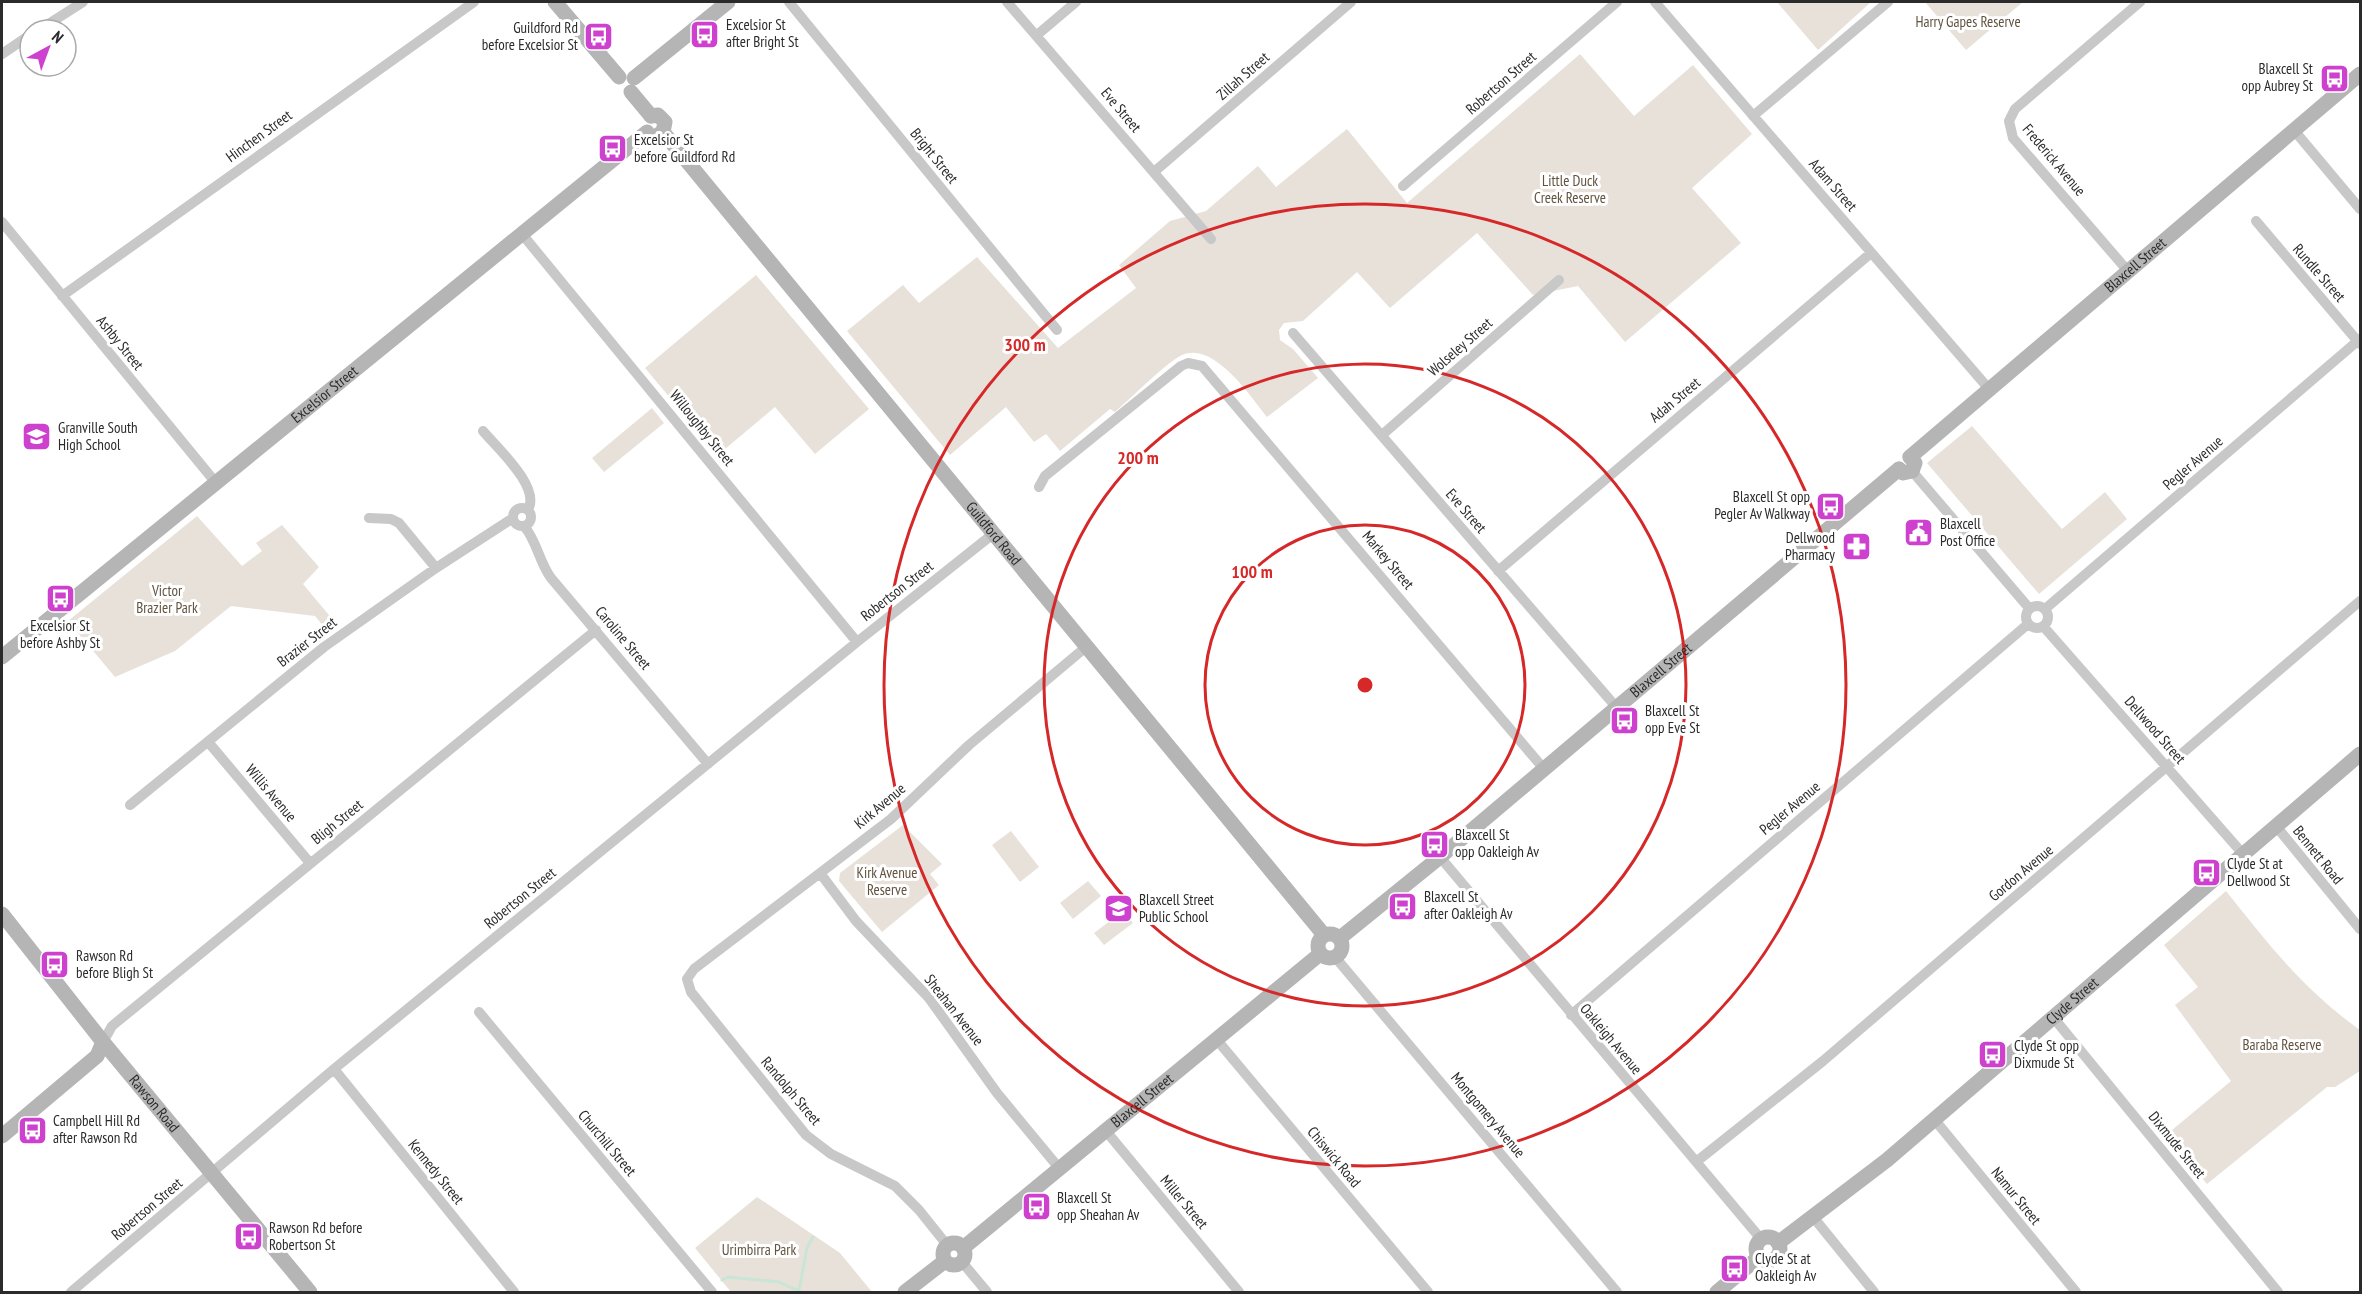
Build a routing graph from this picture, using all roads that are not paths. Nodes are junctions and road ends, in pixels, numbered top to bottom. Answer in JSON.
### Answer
{"nodes":[{"id":1,"x":83,"y":2,"type":"edge"},
{"id":2,"x":474,"y":2,"type":"edge"},
{"id":3,"x":555,"y":2,"type":"edge"},
{"id":4,"x":729,"y":2,"type":"edge"},
{"id":5,"x":789,"y":2,"type":"edge"},
{"id":6,"x":1007,"y":2,"type":"edge"},
{"id":7,"x":1076,"y":2,"type":"edge"},
{"id":8,"x":1351,"y":2,"type":"edge"},
{"id":9,"x":1617,"y":2,"type":"edge"},
{"id":10,"x":1655,"y":2,"type":"edge"},
{"id":11,"x":1888,"y":2,"type":"edge"},
{"id":12,"x":2140,"y":2,"type":"edge"},
{"id":13,"x":58,"y":18,"type":"edge"},
{"id":14,"x":1037,"y":35,"type":"junction"},
{"id":15,"x":18,"y":43,"type":"edge"},
{"id":16,"x":2,"y":54,"type":"edge"},
{"id":17,"x":2361,"y":74,"type":"edge"},
{"id":18,"x":628,"y":83,"type":"junction"},
{"id":19,"x":1753,"y":116,"type":"junction"},
{"id":20,"x":649,"y":124,"type":"junction"},
{"id":21,"x":2293,"y":129,"type":"junction"},
{"id":22,"x":1154,"y":172,"type":"junction"},
{"id":23,"x":1403,"y":186,"type":"dead end"},
{"id":24,"x":2361,"y":208,"type":"edge"},
{"id":25,"x":2256,"y":221,"type":"dead end"},
{"id":26,"x":2,"y":222,"type":"edge"},
{"id":27,"x":522,"y":234,"type":"junction"},
{"id":28,"x":1211,"y":239,"type":"dead end"},
{"id":29,"x":1871,"y":252,"type":"junction"},
{"id":30,"x":2127,"y":270,"type":"junction"},
{"id":31,"x":1559,"y":280,"type":"dead end"},
{"id":32,"x":62,"y":296,"type":"junction"},
{"id":33,"x":1057,"y":330,"type":"dead end"},
{"id":34,"x":1293,"y":333,"type":"dead end"},
{"id":35,"x":2360,"y":342,"type":"edge"},
{"id":36,"x":1989,"y":389,"type":"junction"},
{"id":37,"x":483,"y":431,"type":"dead end"},
{"id":38,"x":1382,"y":435,"type":"junction"},
{"id":39,"x":1907,"y":465,"type":"junction"},
{"id":40,"x":216,"y":483,"type":"junction"},
{"id":41,"x":1039,"y":487,"type":"dead end"},
{"id":42,"x":528,"y":510,"type":"junction"},
{"id":43,"x":369,"y":518,"type":"dead end"},
{"id":44,"x":513,"y":518,"type":"junction"},
{"id":45,"x":524,"y":526,"type":"junction"},
{"id":46,"x":993,"y":534,"type":"junction"},
{"id":47,"x":436,"y":568,"type":"junction"},
{"id":48,"x":1498,"y":571,"type":"junction"},
{"id":49,"x":2361,"y":601,"type":"edge"},
{"id":50,"x":2030,"y":608,"type":"junction"},
{"id":51,"x":2045,"y":609,"type":"junction"},
{"id":52,"x":2028,"y":624,"type":"junction"},
{"id":53,"x":2043,"y":626,"type":"junction"},
{"id":54,"x":596,"y":630,"type":"junction"},
{"id":55,"x":857,"y":642,"type":"junction"},
{"id":56,"x":1086,"y":647,"type":"junction"},
{"id":57,"x":2,"y":657,"type":"edge"},
{"id":58,"x":1617,"y":708,"type":"junction"},
{"id":59,"x":209,"y":742,"type":"junction"},
{"id":60,"x":2361,"y":754,"type":"edge"},
{"id":61,"x":708,"y":764,"type":"junction"},
{"id":62,"x":2168,"y":767,"type":"junction"},
{"id":63,"x":1544,"y":769,"type":"junction"},
{"id":64,"x":130,"y":805,"type":"dead end"},
{"id":65,"x":2276,"y":826,"type":"junction"},
{"id":66,"x":2244,"y":854,"type":"junction"},
{"id":67,"x":1440,"y":857,"type":"junction"},
{"id":68,"x":310,"y":863,"type":"junction"},
{"id":69,"x":820,"y":873,"type":"junction"},
{"id":70,"x":4,"y":921,"type":"edge"},
{"id":71,"x":2361,"y":929,"type":"edge"},
{"id":72,"x":1324,"y":935,"type":"junction"},
{"id":73,"x":1340,"y":938,"type":"junction"},
{"id":74,"x":1328,"y":956,"type":"junction"},
{"id":75,"x":687,"y":980,"type":"joint"},
{"id":76,"x":479,"y":1012,"type":"dead end"},
{"id":77,"x":1571,"y":1015,"type":"junction"},
{"id":78,"x":2053,"y":1017,"type":"junction"},
{"id":79,"x":1217,"y":1040,"type":"junction"},
{"id":80,"x":103,"y":1042,"type":"junction"},
{"id":81,"x":334,"y":1069,"type":"junction"},
{"id":82,"x":1934,"y":1119,"type":"junction"},
{"id":83,"x":1106,"y":1131,"type":"junction"},
{"id":84,"x":2,"y":1136,"type":"edge"},
{"id":85,"x":1696,"y":1162,"type":"junction"},
{"id":86,"x":1059,"y":1168,"type":"junction"},
{"id":87,"x":213,"y":1174,"type":"junction"},
{"id":88,"x":1814,"y":1218,"type":"junction"},
{"id":89,"x":1761,"y":1239,"type":"junction"},
{"id":90,"x":1778,"y":1243,"type":"junction"},
{"id":91,"x":947,"y":1245,"type":"junction"},
{"id":92,"x":963,"y":1255,"type":"junction"},
{"id":93,"x":1759,"y":1257,"type":"junction"},
{"id":94,"x":945,"y":1261,"type":"junction"},
{"id":95,"x":71,"y":1293,"type":"edge"},
{"id":96,"x":310,"y":1293,"type":"edge"},
{"id":97,"x":514,"y":1293,"type":"edge"},
{"id":98,"x":712,"y":1293,"type":"edge"},
{"id":99,"x":905,"y":1293,"type":"edge"},
{"id":100,"x":987,"y":1293,"type":"edge"},
{"id":101,"x":1239,"y":1293,"type":"edge"},
{"id":102,"x":1428,"y":1293,"type":"edge"},
{"id":103,"x":1617,"y":1293,"type":"edge"},
{"id":104,"x":1717,"y":1293,"type":"edge"},
{"id":105,"x":1874,"y":1293,"type":"edge"},
{"id":106,"x":2076,"y":1293,"type":"edge"},
{"id":107,"x":2278,"y":1293,"type":"edge"}],
"edges":[{"from":1,"to":13,"type":"street"},
{"from":2,"to":32,"type":"street","name":"Hinchen Street"},
{"from":3,"to":18,"type":"street"},
{"from":4,"to":18,"type":"street"},
{"from":5,"to":33,"type":"street","name":"Bright Street"},
{"from":6,"to":14,"type":"street","name":"Eve Street"},
{"from":7,"to":14,"type":"street"},
{"from":8,"to":22,"type":"street","name":"Zillah Street"},
{"from":9,"to":23,"type":"street","name":"Robertson Street"},
{"from":10,"to":19,"type":"street","name":"Adam Street"},
{"from":11,"to":19,"type":"street"},
{"from":12,"to":30,"type":"street","name":"Frederick Avenue"},
{"from":14,"to":22,"type":"street","name":"Eve Street"},
{"from":15,"to":16,"type":"street"},
{"from":17,"to":21,"type":"street","name":"Blaxcell Street"},
{"from":18,"to":20,"type":"street"},
{"from":19,"to":29,"type":"street","name":"Adam Street"},
{"from":20,"to":27,"type":"street","name":"Excelsior Street"},
{"from":20,"to":46,"type":"street","name":"Guildford Road"},
{"from":21,"to":24,"type":"street"},
{"from":21,"to":30,"type":"street","name":"Blaxcell Street"},
{"from":22,"to":28,"type":"street","name":"Eve Street"},
{"from":25,"to":35,"type":"street","name":"Rundle Street"},
{"from":26,"to":32,"type":"street","name":"Ashby Street"},
{"from":27,"to":40,"type":"street","name":"Excelsior Street"},
{"from":27,"to":55,"type":"street","name":"Willoughby Street"},
{"from":29,"to":36,"type":"street","name":"Adam Street"},
{"from":29,"to":48,"type":"street","name":"Adah Street"},
{"from":30,"to":36,"type":"street","name":"Blaxcell Street"},
{"from":31,"to":38,"type":"street","name":"Wolseley Street"},
{"from":32,"to":40,"type":"street","name":"Ashby Street"},
{"from":34,"to":38,"type":"street","name":"Eve Street"},
{"from":35,"to":51,"type":"street","name":"Pegler Avenue"},
{"from":36,"to":39,"type":"street","name":"Blaxcell Street"},
{"from":37,"to":42,"type":"street"},
{"from":38,"to":48,"type":"street","name":"Eve Street"},
{"from":39,"to":50,"type":"street"},
{"from":39,"to":58,"type":"street","name":"Blaxcell Street"},
{"from":40,"to":57,"type":"street","name":"Excelsior Street"},
{"from":41,"to":63,"type":"street","name":"Markey Street"},
{"from":42,"to":44,"type":"street"},
{"from":42,"to":45,"type":"street"},
{"from":43,"to":47,"type":"street"},
{"from":44,"to":45,"type":"street"},
{"from":44,"to":47,"type":"street","name":"Brazier Street"},
{"from":45,"to":54,"type":"street","name":"Caroline Street"},
{"from":46,"to":55,"type":"street","name":"Robertson Street"},
{"from":46,"to":56,"type":"street","name":"Guildford Road"},
{"from":47,"to":59,"type":"street","name":"Brazier Street"},
{"from":48,"to":58,"type":"street","name":"Eve Street"},
{"from":49,"to":62,"type":"street","name":"Gordon Avenue"},
{"from":50,"to":51,"type":"street"},
{"from":50,"to":52,"type":"street"},
{"from":51,"to":53,"type":"street"},
{"from":52,"to":53,"type":"street"},
{"from":52,"to":77,"type":"street","name":"Pegler Avenue"},
{"from":53,"to":62,"type":"street","name":"Dellwood Street"},
{"from":54,"to":61,"type":"street","name":"Caroline Street"},
{"from":54,"to":68,"type":"street","name":"Bligh Street"},
{"from":55,"to":61,"type":"street","name":"Robertson Street"},
{"from":56,"to":69,"type":"street","name":"Kirk Avenue"},
{"from":56,"to":72,"type":"street","name":"Guildford Road"},
{"from":58,"to":63,"type":"street","name":"Blaxcell Street"},
{"from":59,"to":64,"type":"street","name":"Brazier Street"},
{"from":59,"to":68,"type":"street","name":"Willis Avenue"},
{"from":60,"to":65,"type":"street","name":"Clyde Street"},
{"from":61,"to":81,"type":"street","name":"Robertson Street"},
{"from":62,"to":66,"type":"street","name":"Dellwood Street"},
{"from":62,"to":85,"type":"street","name":"Gordon Avenue"},
{"from":63,"to":67,"type":"street","name":"Blaxcell Street"},
{"from":65,"to":66,"type":"street","name":"Clyde Street"},
{"from":65,"to":71,"type":"street","name":"Bennett Road"},
{"from":66,"to":78,"type":"street","name":"Clyde Street"},
{"from":67,"to":73,"type":"street","name":"Blaxcell Street"},
{"from":67,"to":77,"type":"street","name":"Oakleigh Avenue"},
{"from":68,"to":80,"type":"street","name":"Bligh Street"},
{"from":69,"to":75,"type":"street","name":"Kirk Avenue"},
{"from":69,"to":86,"type":"street","name":"Sheahan Avenue"},
{"from":70,"to":80,"type":"street","name":"Rawson Road"},
{"from":72,"to":73,"type":"street"},
{"from":72,"to":74,"type":"street"},
{"from":73,"to":74,"type":"street"},
{"from":74,"to":79,"type":"street","name":"Blaxcell Street"},
{"from":74,"to":103,"type":"street","name":"Montgomery Avenue"},
{"from":75,"to":91,"type":"street","name":"Randolph Street"},
{"from":76,"to":98,"type":"street","name":"Churchill Street"},
{"from":77,"to":85,"type":"street","name":"Oakleigh Avenue"},
{"from":78,"to":82,"type":"street","name":"Clyde Street"},
{"from":78,"to":107,"type":"street","name":"Dixmude Street"},
{"from":79,"to":83,"type":"street","name":"Blaxcell Street"},
{"from":79,"to":102,"type":"street","name":"Chiswick Road"},
{"from":80,"to":84,"type":"street"},
{"from":80,"to":87,"type":"street","name":"Rawson Road"},
{"from":81,"to":87,"type":"street","name":"Robertson Street"},
{"from":81,"to":97,"type":"street","name":"Kennedy Street"},
{"from":82,"to":88,"type":"street","name":"Clyde Street"},
{"from":82,"to":106,"type":"street","name":"Namur Street"},
{"from":83,"to":86,"type":"street","name":"Blaxcell Street"},
{"from":83,"to":101,"type":"street","name":"Miller Street"},
{"from":85,"to":89,"type":"street","name":"Oakleigh Avenue"},
{"from":86,"to":92,"type":"street","name":"Blaxcell Street"},
{"from":87,"to":95,"type":"street","name":"Robertson Street"},
{"from":87,"to":96,"type":"street","name":"Rawson Road"},
{"from":88,"to":90,"type":"street","name":"Clyde Street"},
{"from":88,"to":105,"type":"street"},
{"from":89,"to":90,"type":"street"},
{"from":89,"to":93,"type":"street"},
{"from":90,"to":93,"type":"street"},
{"from":91,"to":92,"type":"street"},
{"from":91,"to":94,"type":"street"},
{"from":92,"to":94,"type":"street"},
{"from":92,"to":100,"type":"street"},
{"from":93,"to":104,"type":"street"},
{"from":94,"to":99,"type":"street"}]}
